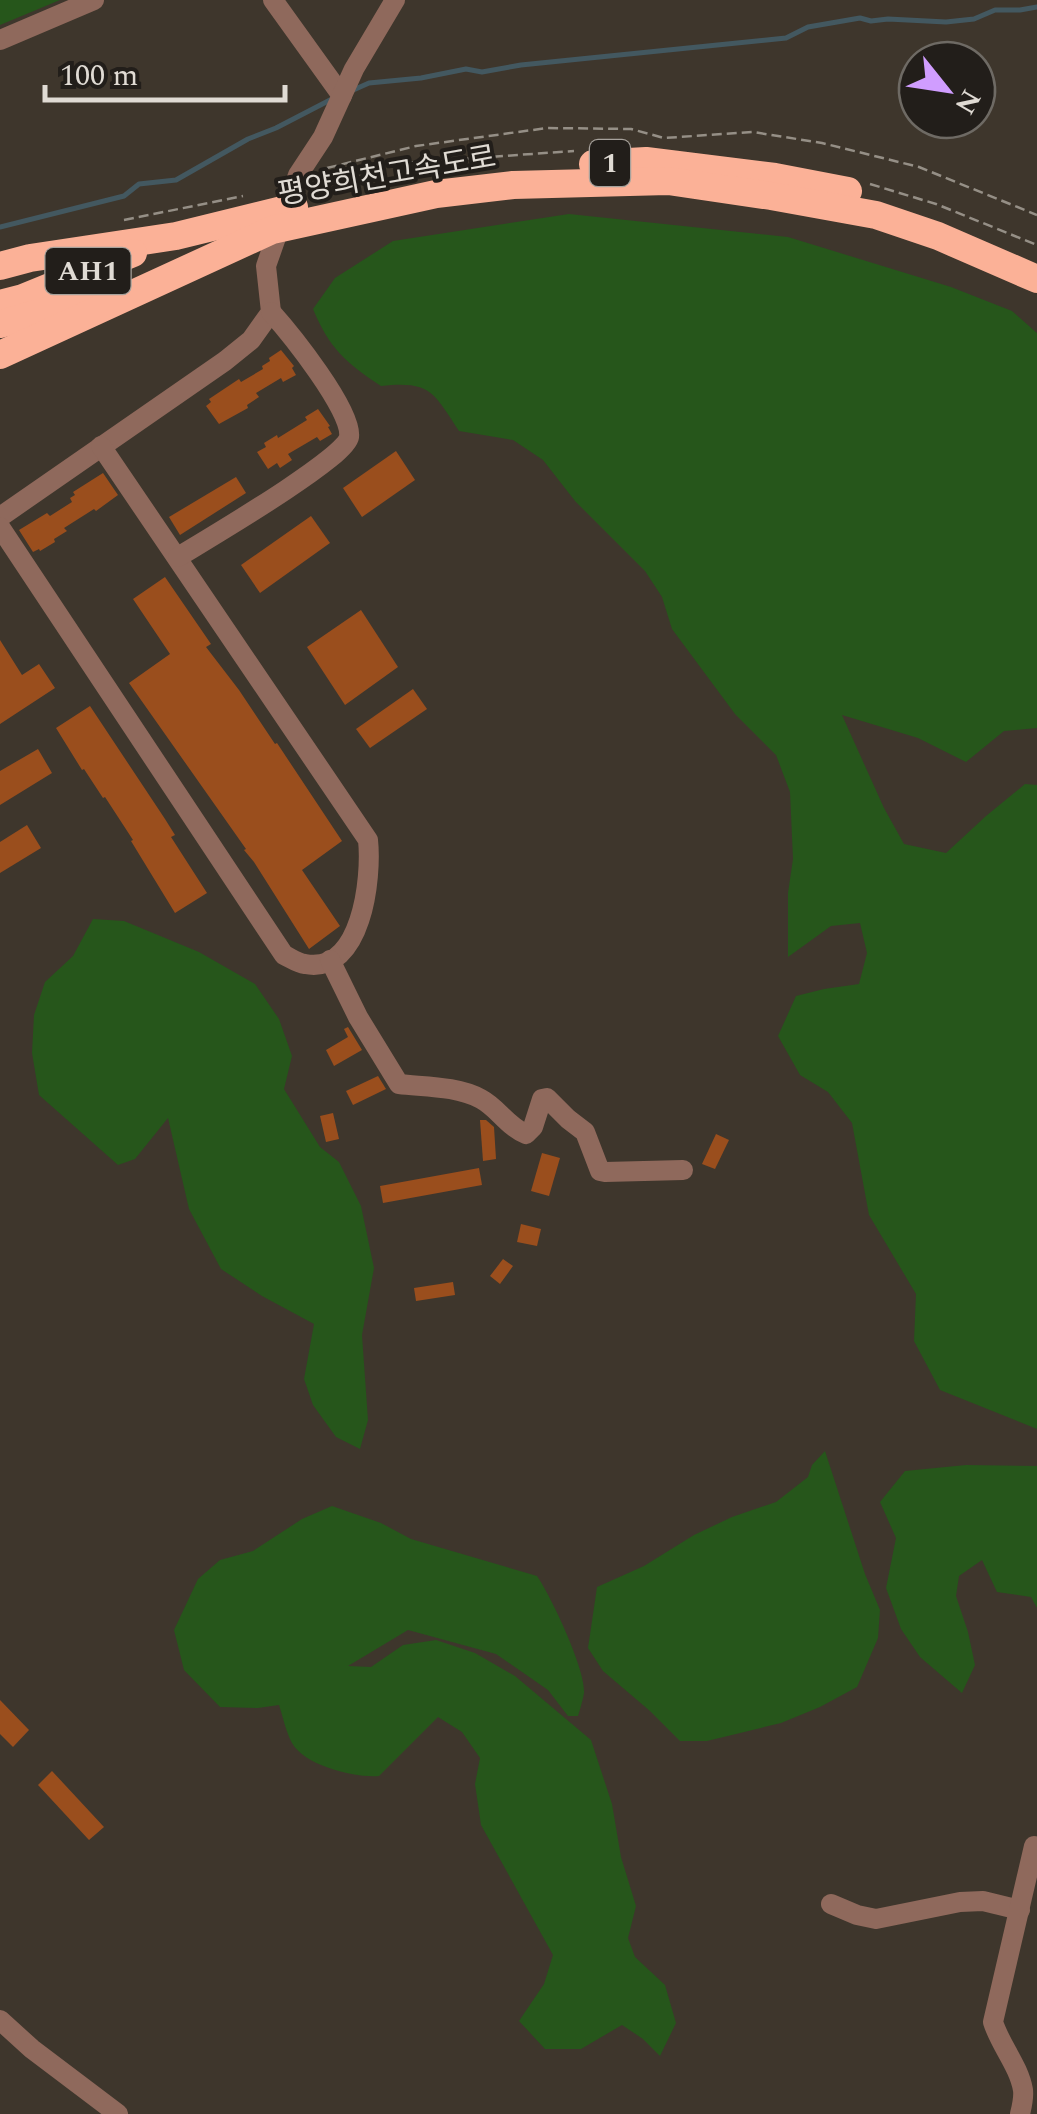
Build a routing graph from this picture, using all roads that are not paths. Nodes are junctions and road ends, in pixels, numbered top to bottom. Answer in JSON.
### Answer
{"nodes":[{"id":1,"x":94,"y":0,"type":"edge"},
{"id":2,"x":273,"y":0,"type":"edge"},
{"id":3,"x":396,"y":0,"type":"edge"},
{"id":4,"x":0,"y":40,"type":"edge"},
{"id":5,"x":342,"y":96,"type":"junction"},
{"id":6,"x":283,"y":218,"type":"junction"},
{"id":7,"x":176,"y":236,"type":"junction"},
{"id":8,"x":1037,"y":260,"type":"edge"},
{"id":9,"x":0,"y":266,"type":"edge"},
{"id":10,"x":178,"y":273,"type":"junction"},
{"id":11,"x":1037,"y":279,"type":"edge"},
{"id":12,"x":0,"y":304,"type":"edge"},
{"id":13,"x":271,"y":312,"type":"junction"},
{"id":14,"x":0,"y":324,"type":"edge"},
{"id":15,"x":0,"y":356,"type":"edge"},
{"id":16,"x":101,"y":446,"type":"junction"},
{"id":17,"x":0,"y":517,"type":"edge"},
{"id":18,"x":0,"y":527,"type":"edge"},
{"id":19,"x":178,"y":557,"type":"junction"},
{"id":20,"x":330,"y":960,"type":"junction"},
{"id":21,"x":683,"y":1170,"type":"dead end"},
{"id":22,"x":1034,"y":1846,"type":"dead end"},
{"id":23,"x":830,"y":1904,"type":"dead end"},
{"id":24,"x":1020,"y":1910,"type":"junction"},
{"id":25,"x":0,"y":2020,"type":"edge"},
{"id":26,"x":118,"y":2114,"type":"edge"},
{"id":27,"x":1020,"y":2114,"type":"edge"}],
"edges":[{"from":1,"to":4,"type":"street"},
{"from":2,"to":5,"type":"street"},
{"from":3,"to":5,"type":"street"},
{"from":5,"to":6,"type":"street"},
{"from":6,"to":7,"type":"highway","name":"평양희천고속도로","number":"1"},
{"from":6,"to":8,"type":"highway","name":"평양희천고속도로","number":"1"},
{"from":6,"to":10,"type":"highway","name":"평양희천고속도로","number":"1"},
{"from":6,"to":11,"type":"highway","name":"평양희천고속도로","number":"1"},
{"from":6,"to":13,"type":"street"},
{"from":7,"to":9,"type":"highway","name":"평양희천고속도로","number":"1"},
{"from":7,"to":12,"type":"highway","number":"AH1"},
{"from":10,"to":14,"type":"highway","number":"AH1"},
{"from":10,"to":15,"type":"highway","name":"평양희천고속도로","number":"1"},
{"from":13,"to":16,"type":"street"},
{"from":13,"to":19,"type":"street"},
{"from":16,"to":17,"type":"street"},
{"from":16,"to":19,"type":"street"},
{"from":18,"to":20,"type":"street"},
{"from":19,"to":20,"type":"street"},
{"from":20,"to":21,"type":"street"},
{"from":22,"to":24,"type":"street"},
{"from":23,"to":24,"type":"street"},
{"from":24,"to":27,"type":"street"},
{"from":25,"to":26,"type":"street"}]}
